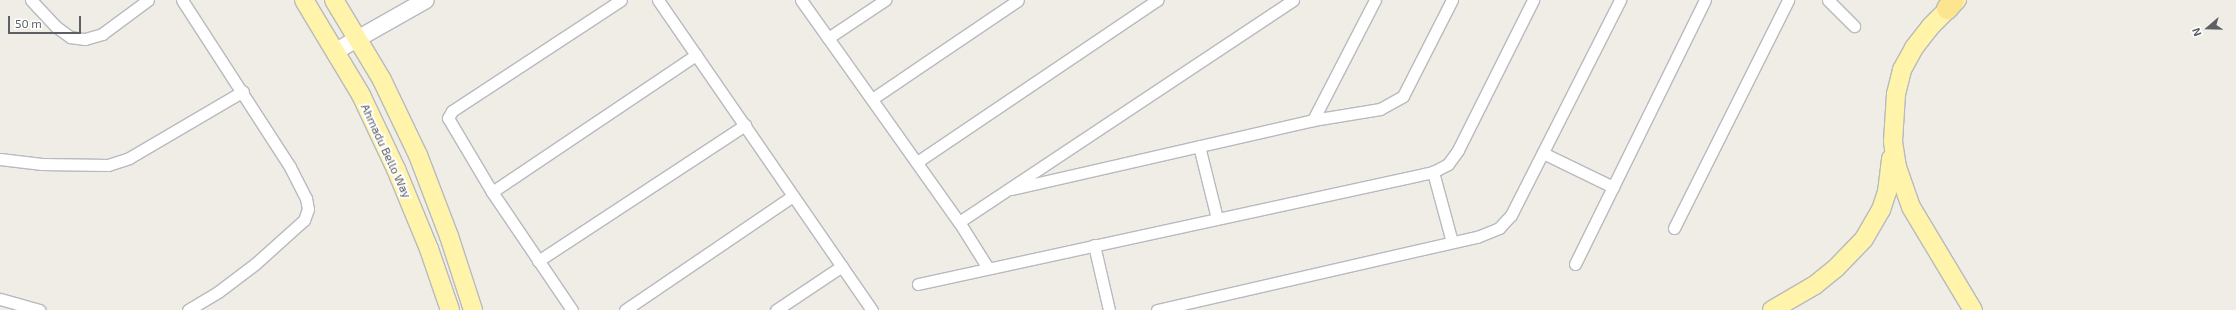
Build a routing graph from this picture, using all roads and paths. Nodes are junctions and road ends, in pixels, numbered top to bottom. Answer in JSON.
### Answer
{"nodes":[{"id":1,"x":31,"y":0,"type":"edge"},
{"id":2,"x":148,"y":0,"type":"edge"},
{"id":3,"x":182,"y":0,"type":"edge"},
{"id":4,"x":304,"y":0,"type":"edge"},
{"id":5,"x":334,"y":0,"type":"edge"},
{"id":6,"x":426,"y":0,"type":"edge"},
{"id":7,"x":621,"y":0,"type":"edge"},
{"id":8,"x":658,"y":0,"type":"edge"},
{"id":9,"x":801,"y":0,"type":"edge"},
{"id":10,"x":885,"y":0,"type":"edge"},
{"id":11,"x":1018,"y":0,"type":"edge"},
{"id":12,"x":1157,"y":0,"type":"edge"},
{"id":13,"x":1293,"y":0,"type":"edge"},
{"id":14,"x":1375,"y":0,"type":"edge"},
{"id":15,"x":1452,"y":0,"type":"edge"},
{"id":16,"x":1533,"y":0,"type":"edge"},
{"id":17,"x":1620,"y":0,"type":"edge"},
{"id":18,"x":1705,"y":0,"type":"edge"},
{"id":19,"x":1788,"y":0,"type":"edge"},
{"id":20,"x":1828,"y":0,"type":"edge"},
{"id":21,"x":1952,"y":3,"type":"edge"},
{"id":22,"x":1854,"y":26,"type":"dead end"},
{"id":23,"x":357,"y":38,"type":"junction"},
{"id":24,"x":828,"y":38,"type":"junction"},
{"id":25,"x":336,"y":51,"type":"junction"},
{"id":26,"x":696,"y":55,"type":"junction"},
{"id":27,"x":243,"y":92,"type":"junction"},
{"id":28,"x":872,"y":99,"type":"junction"},
{"id":29,"x":1313,"y":120,"type":"junction"},
{"id":30,"x":745,"y":125,"type":"junction"},
{"id":31,"x":1893,"y":142,"type":"junction"},
{"id":32,"x":1199,"y":146,"type":"junction"},
{"id":33,"x":1543,"y":153,"type":"junction"},
{"id":34,"x":0,"y":159,"type":"edge"},
{"id":35,"x":917,"y":162,"type":"junction"},
{"id":36,"x":1433,"y":172,"type":"junction"},
{"id":37,"x":1613,"y":187,"type":"junction"},
{"id":38,"x":1012,"y":189,"type":"junction"},
{"id":39,"x":492,"y":192,"type":"junction"},
{"id":40,"x":793,"y":196,"type":"junction"},
{"id":41,"x":1217,"y":218,"type":"junction"},
{"id":42,"x":959,"y":222,"type":"junction"},
{"id":43,"x":1674,"y":228,"type":"dead end"},
{"id":44,"x":1452,"y":242,"type":"junction"},
{"id":45,"x":1094,"y":245,"type":"junction"},
{"id":46,"x":538,"y":261,"type":"junction"},
{"id":47,"x":1574,"y":264,"type":"dead end"},
{"id":48,"x":842,"y":266,"type":"junction"},
{"id":49,"x":988,"y":268,"type":"junction"},
{"id":50,"x":918,"y":284,"type":"dead end"},
{"id":51,"x":442,"y":286,"type":"junction"},
{"id":52,"x":0,"y":299,"type":"edge"},
{"id":53,"x":39,"y":310,"type":"edge"},
{"id":54,"x":188,"y":310,"type":"edge"},
{"id":55,"x":445,"y":310,"type":"edge"},
{"id":56,"x":450,"y":310,"type":"edge"},
{"id":57,"x":475,"y":310,"type":"edge"},
{"id":58,"x":572,"y":310,"type":"edge"},
{"id":59,"x":625,"y":310,"type":"edge"},
{"id":60,"x":776,"y":310,"type":"edge"},
{"id":61,"x":872,"y":310,"type":"edge"},
{"id":62,"x":1109,"y":310,"type":"edge"},
{"id":63,"x":1157,"y":310,"type":"edge"},
{"id":64,"x":1772,"y":310,"type":"edge"},
{"id":65,"x":1973,"y":310,"type":"edge"}],
"edges":[{"from":1,"to":2,"type":"street"},
{"from":3,"to":27,"type":"street"},
{"from":4,"to":25,"type":"main road","name":"Ahmadu Bello Way"},
{"from":5,"to":23,"type":"main road","name":"Ahmadu Bello Way"},
{"from":6,"to":23,"type":"street"},
{"from":7,"to":39,"type":"street"},
{"from":8,"to":26,"type":"street"},
{"from":9,"to":24,"type":"street"},
{"from":10,"to":24,"type":"street"},
{"from":11,"to":28,"type":"street"},
{"from":12,"to":35,"type":"street"},
{"from":13,"to":38,"type":"street"},
{"from":14,"to":29,"type":"street"},
{"from":15,"to":29,"type":"street"},
{"from":16,"to":36,"type":"street"},
{"from":17,"to":33,"type":"street"},
{"from":18,"to":37,"type":"street"},
{"from":19,"to":43,"type":"street"},
{"from":20,"to":22,"type":"street"},
{"from":21,"to":31,"type":"main road"},
{"from":23,"to":25,"type":"street"},
{"from":23,"to":57,"type":"main road","name":"Ahmadu Bello Way"},
{"from":24,"to":28,"type":"street"},
{"from":25,"to":51,"type":"main road","name":"Ahmadu Bello Way"},
{"from":26,"to":30,"type":"street"},
{"from":26,"to":39,"type":"street"},
{"from":27,"to":34,"type":"street"},
{"from":27,"to":54,"type":"street"},
{"from":28,"to":35,"type":"street"},
{"from":29,"to":32,"type":"street"},
{"from":30,"to":40,"type":"street"},
{"from":30,"to":46,"type":"street"},
{"from":31,"to":64,"type":"main road"},
{"from":31,"to":65,"type":"main road"},
{"from":32,"to":38,"type":"street"},
{"from":32,"to":41,"type":"street"},
{"from":33,"to":37,"type":"street"},
{"from":33,"to":44,"type":"street"},
{"from":35,"to":42,"type":"street"},
{"from":36,"to":41,"type":"street"},
{"from":36,"to":44,"type":"street"},
{"from":37,"to":47,"type":"street"},
{"from":38,"to":42,"type":"street"},
{"from":39,"to":46,"type":"street"},
{"from":40,"to":48,"type":"street"},
{"from":40,"to":59,"type":"street"},
{"from":41,"to":45,"type":"street"},
{"from":42,"to":49,"type":"street"},
{"from":44,"to":63,"type":"street"},
{"from":45,"to":49,"type":"street"},
{"from":45,"to":62,"type":"street"},
{"from":46,"to":58,"type":"street"},
{"from":48,"to":60,"type":"street"},
{"from":48,"to":61,"type":"street"},
{"from":49,"to":50,"type":"street"},
{"from":51,"to":55,"type":"main road"},
{"from":51,"to":56,"type":"main road","name":"Ahmadu Bello Way"},
{"from":52,"to":53,"type":"street"}]}
